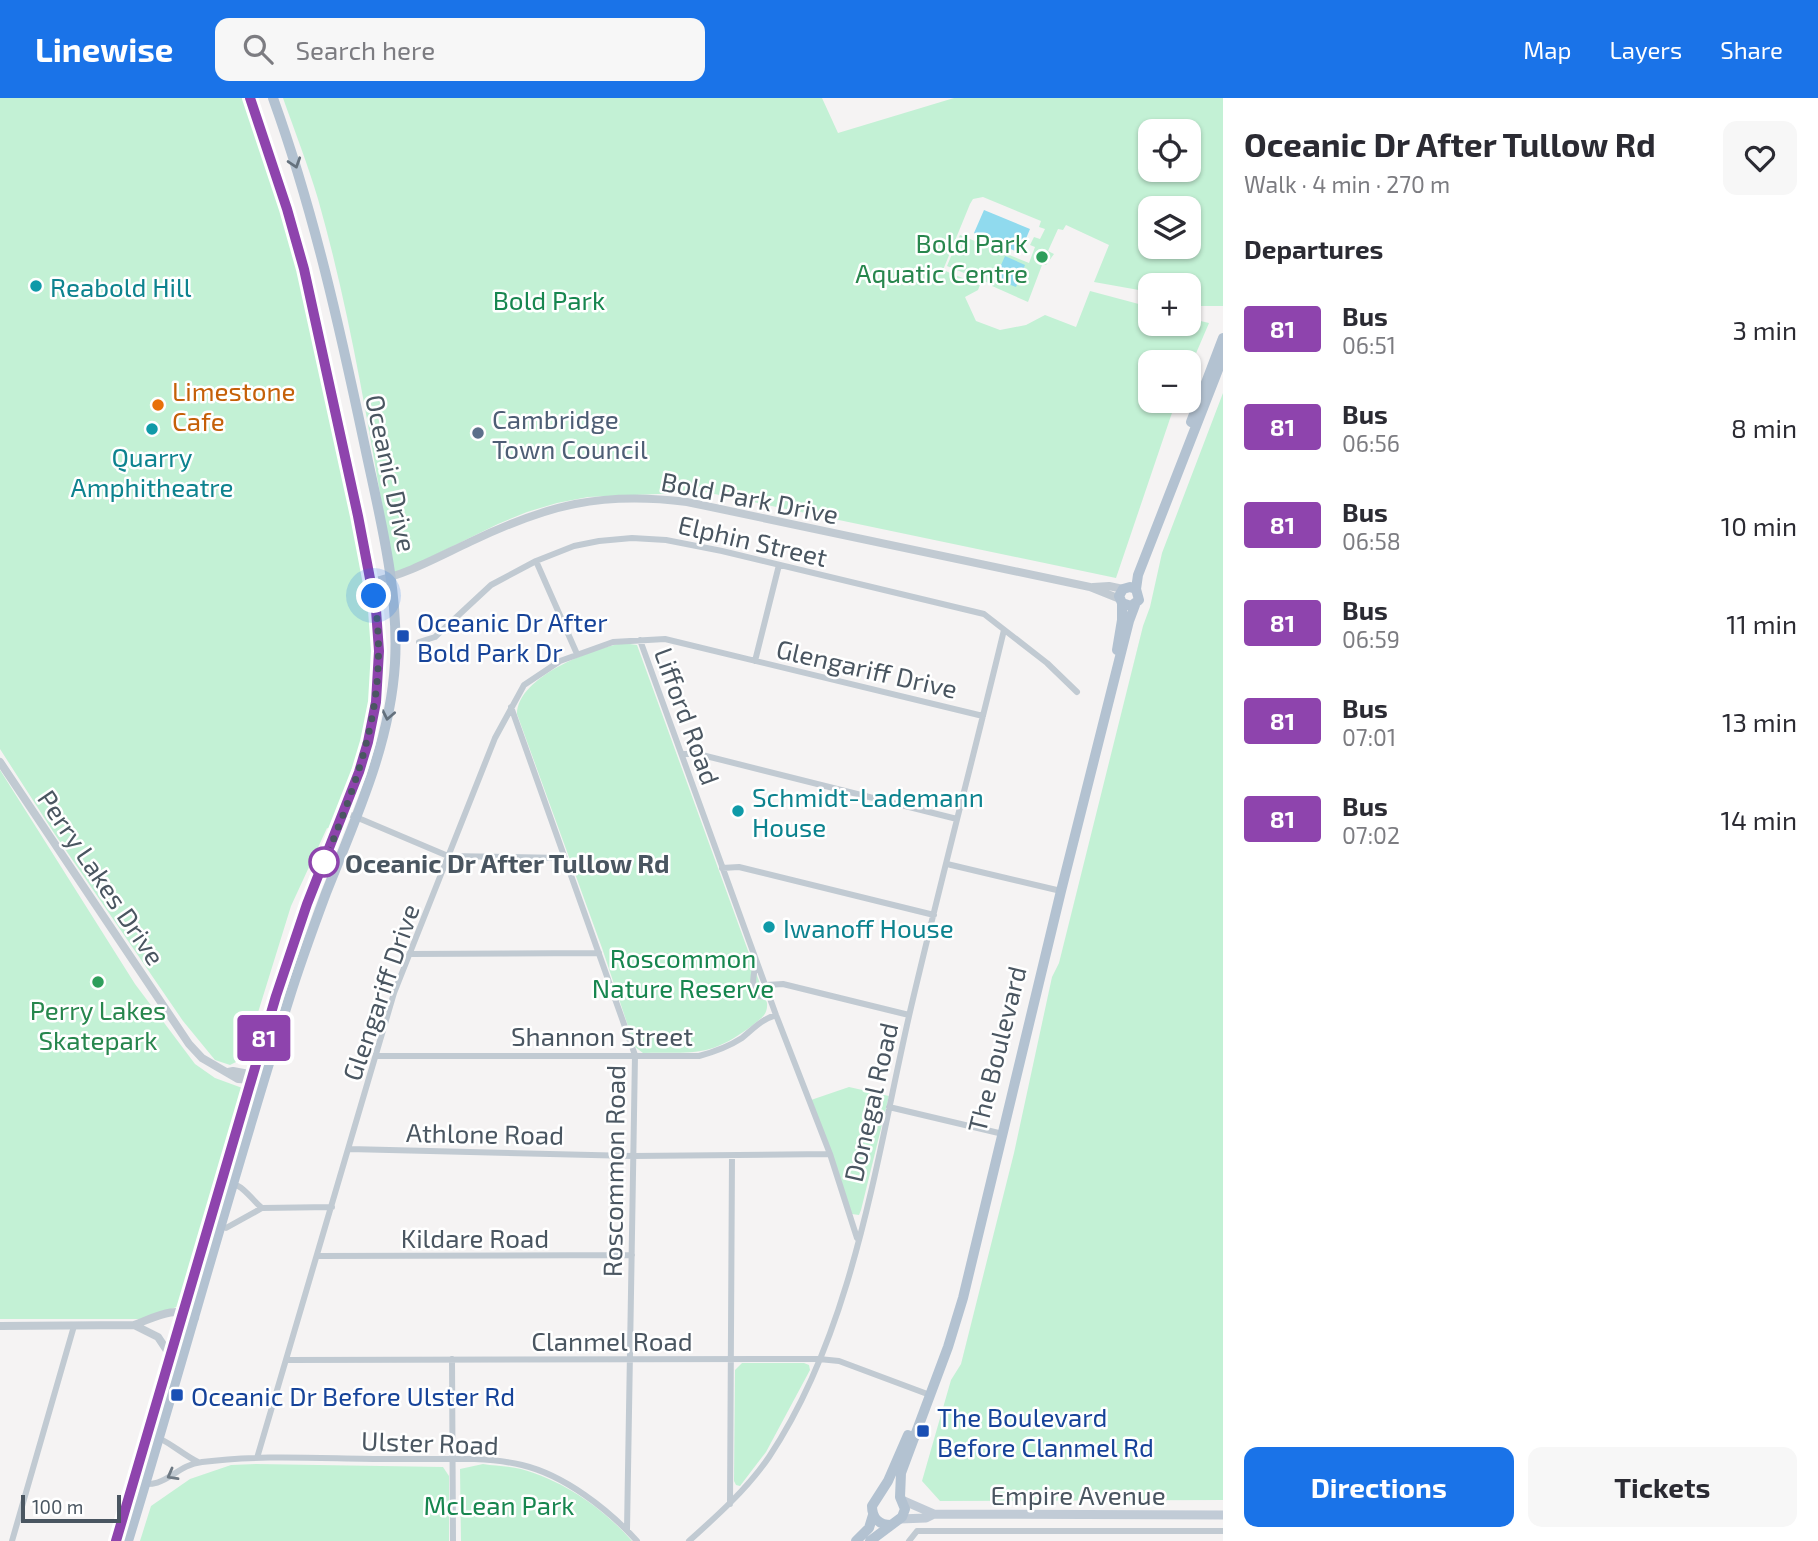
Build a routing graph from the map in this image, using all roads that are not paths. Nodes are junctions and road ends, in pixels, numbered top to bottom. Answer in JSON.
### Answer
{"nodes":[{"id":1,"x":250,"y":98,"type":"edge"},
{"id":2,"x":273,"y":98,"type":"edge"},
{"id":3,"x":1223,"y":338,"type":"edge"},
{"id":4,"x":1223,"y":357,"type":"edge"},
{"id":5,"x":536,"y":561,"type":"junction"},
{"id":6,"x":779,"y":565,"type":"junction"},
{"id":7,"x":392,"y":578,"type":"junction"},
{"id":8,"x":371,"y":582,"type":"junction"},
{"id":9,"x":1090,"y":587,"type":"junction"},
{"id":10,"x":1128,"y":589,"type":"junction"},
{"id":11,"x":1121,"y":601,"type":"junction"},
{"id":12,"x":1135,"y":605,"type":"junction"},
{"id":13,"x":1004,"y":631,"type":"junction"},
{"id":14,"x":640,"y":640,"type":"junction"},
{"id":15,"x":419,"y":642,"type":"dead end"},
{"id":16,"x":577,"y":654,"type":"junction"},
{"id":17,"x":755,"y":661,"type":"junction"},
{"id":18,"x":1077,"y":692,"type":"dead end"},
{"id":19,"x":511,"y":707,"type":"junction"},
{"id":20,"x":983,"y":716,"type":"junction"},
{"id":21,"x":682,"y":754,"type":"junction"},
{"id":22,"x":0,"y":762,"type":"edge"},
{"id":23,"x":344,"y":812,"type":"junction"},
{"id":24,"x":357,"y":817,"type":"junction"},
{"id":25,"x":957,"y":819,"type":"junction"},
{"id":26,"x":448,"y":856,"type":"junction"},
{"id":27,"x":563,"y":858,"type":"junction"},
{"id":28,"x":947,"y":864,"type":"junction"},
{"id":29,"x":722,"y":868,"type":"junction"},
{"id":30,"x":1058,"y":890,"type":"junction"},
{"id":31,"x":934,"y":915,"type":"junction"},
{"id":32,"x":598,"y":953,"type":"junction"},
{"id":33,"x":411,"y":954,"type":"junction"},
{"id":34,"x":757,"y":961,"type":"junction"},
{"id":35,"x":766,"y":985,"type":"junction"},
{"id":36,"x":770,"y":997,"type":"junction"},
{"id":37,"x":776,"y":1015,"type":"junction"},
{"id":38,"x":909,"y":1015,"type":"junction"},
{"id":39,"x":273,"y":1052,"type":"junction"},
{"id":40,"x":635,"y":1055,"type":"junction"},
{"id":41,"x":376,"y":1056,"type":"junction"},
{"id":42,"x":252,"y":1080,"type":"junction"},
{"id":43,"x":260,"y":1098,"type":"junction"},
{"id":44,"x":889,"y":1107,"type":"junction"},
{"id":45,"x":1000,"y":1133,"type":"junction"},
{"id":46,"x":349,"y":1149,"type":"junction"},
{"id":47,"x":830,"y":1154,"type":"junction"},
{"id":48,"x":633,"y":1156,"type":"junction"},
{"id":49,"x":732,"y":1156,"type":"junction"},
{"id":50,"x":234,"y":1183,"type":"junction"},
{"id":51,"x":220,"y":1185,"type":"junction"},
{"id":52,"x":332,"y":1207,"type":"junction"},
{"id":53,"x":262,"y":1208,"type":"junction"},
{"id":54,"x":210,"y":1219,"type":"junction"},
{"id":55,"x":221,"y":1226,"type":"junction"},
{"id":56,"x":858,"y":1240,"type":"junction"},
{"id":57,"x":632,"y":1255,"type":"junction"},
{"id":58,"x":318,"y":1256,"type":"junction"},
{"id":59,"x":183,"y":1312,"type":"junction"},
{"id":60,"x":195,"y":1318,"type":"junction"},
{"id":61,"x":0,"y":1325,"type":"edge"},
{"id":62,"x":134,"y":1325,"type":"junction"},
{"id":63,"x":74,"y":1326,"type":"junction"},
{"id":64,"x":171,"y":1353,"type":"junction"},
{"id":65,"x":184,"y":1353,"type":"junction"},
{"id":66,"x":631,"y":1359,"type":"junction"},
{"id":67,"x":731,"y":1359,"type":"junction"},
{"id":68,"x":819,"y":1359,"type":"junction"},
{"id":69,"x":287,"y":1360,"type":"junction"},
{"id":70,"x":452,"y":1360,"type":"junction"},
{"id":71,"x":927,"y":1394,"type":"junction"},
{"id":72,"x":147,"y":1433,"type":"junction"},
{"id":73,"x":160,"y":1437,"type":"junction"},
{"id":74,"x":257,"y":1458,"type":"junction"},
{"id":75,"x":452,"y":1460,"type":"junction"},
{"id":76,"x":198,"y":1462,"type":"junction"},
{"id":77,"x":133,"y":1482,"type":"junction"},
{"id":78,"x":145,"y":1485,"type":"junction"},
{"id":79,"x":879,"y":1495,"type":"junction"},
{"id":80,"x":901,"y":1498,"type":"junction"},
{"id":81,"x":730,"y":1503,"type":"junction"},
{"id":82,"x":934,"y":1514,"type":"junction"},
{"id":83,"x":873,"y":1515,"type":"junction"},
{"id":84,"x":1223,"y":1515,"type":"edge"},
{"id":85,"x":896,"y":1522,"type":"junction"},
{"id":86,"x":627,"y":1530,"type":"junction"},
{"id":87,"x":1076,"y":1531,"type":"junction"},
{"id":88,"x":1181,"y":1531,"type":"junction"},
{"id":89,"x":1223,"y":1531,"type":"edge"},
{"id":90,"x":12,"y":1541,"type":"edge"},
{"id":91,"x":116,"y":1541,"type":"edge"},
{"id":92,"x":128,"y":1541,"type":"edge"},
{"id":93,"x":453,"y":1541,"type":"edge"},
{"id":94,"x":637,"y":1541,"type":"edge"},
{"id":95,"x":689,"y":1541,"type":"edge"},
{"id":96,"x":856,"y":1541,"type":"edge"},
{"id":97,"x":870,"y":1541,"type":"edge"},
{"id":98,"x":909,"y":1541,"type":"edge"},
{"id":99,"x":1076,"y":1541,"type":"edge"},
{"id":100,"x":1181,"y":1541,"type":"edge"}],
"edges":[{"from":1,"to":8,"type":"main road","name":"Oceanic Drive"},
{"from":2,"to":7,"type":"main road","name":"Oceanic Drive","one_way":true},
{"from":3,"to":10,"type":"main road","name":"The Boulevard"},
{"from":4,"to":10,"type":"main road","name":"The Boulevard"},
{"from":5,"to":6,"type":"street","name":"Elphin Street"},
{"from":5,"to":15,"type":"street","name":"Elphin Street"},
{"from":5,"to":16,"type":"street"},
{"from":6,"to":13,"type":"street","name":"Elphin Street"},
{"from":6,"to":17,"type":"street"},
{"from":7,"to":8,"type":"street","name":"Bold Park Drive"},
{"from":7,"to":9,"type":"street","name":"Bold Park Drive"},
{"from":7,"to":24,"type":"main road","name":"Oceanic Drive","one_way":true},
{"from":8,"to":23,"type":"main road","name":"Oceanic Drive"},
{"from":9,"to":10,"type":"street","name":"Bold Park Drive"},
{"from":9,"to":11,"type":"street","name":"Bold Park Drive"},
{"from":10,"to":11,"type":"main road","name":"The Boulevard"},
{"from":10,"to":12,"type":"main road","name":"The Boulevard"},
{"from":11,"to":12,"type":"main road"},
{"from":11,"to":30,"type":"main road","name":"The Boulevard"},
{"from":12,"to":30,"type":"main road","name":"The Boulevard"},
{"from":13,"to":18,"type":"street","name":"Elphin Street"},
{"from":13,"to":20,"type":"street","name":"Donegal Road"},
{"from":14,"to":16,"type":"street","name":"Glengariff Drive"},
{"from":14,"to":17,"type":"street","name":"Glengariff Drive"},
{"from":14,"to":21,"type":"street","name":"Lifford Road"},
{"from":16,"to":19,"type":"street","name":"Glengariff Drive"},
{"from":17,"to":20,"type":"street","name":"Glengariff Drive"},
{"from":19,"to":26,"type":"street","name":"Glengariff Drive"},
{"from":19,"to":27,"type":"street","name":"Roscommon Road"},
{"from":20,"to":25,"type":"street","name":"Donegal Road"},
{"from":21,"to":25,"type":"street"},
{"from":21,"to":29,"type":"street","name":"Lifford Road"},
{"from":22,"to":42,"type":"street","name":"Perry Lakes Drive"},
{"from":23,"to":24,"type":"street"},
{"from":23,"to":42,"type":"main road","name":"Oceanic Drive"},
{"from":24,"to":26,"type":"street"},
{"from":24,"to":39,"type":"main road","name":"Oceanic Drive"},
{"from":25,"to":28,"type":"street","name":"Donegal Road"},
{"from":26,"to":27,"type":"street"},
{"from":26,"to":33,"type":"street","name":"Glengariff Drive"},
{"from":27,"to":32,"type":"street","name":"Roscommon Road"},
{"from":28,"to":30,"type":"street"},
{"from":28,"to":31,"type":"street","name":"Donegal Road"},
{"from":29,"to":31,"type":"street"},
{"from":29,"to":34,"type":"street","name":"Lifford Road"},
{"from":30,"to":45,"type":"main road","name":"The Boulevard"},
{"from":31,"to":38,"type":"street","name":"Donegal Road"},
{"from":32,"to":33,"type":"street"},
{"from":32,"to":40,"type":"street","name":"Roscommon Road"},
{"from":33,"to":41,"type":"street","name":"Glengariff Drive"},
{"from":34,"to":35,"type":"street","name":"Lifford Road"},
{"from":34,"to":36,"type":"street"},
{"from":35,"to":36,"type":"street","name":"Lifford Road"},
{"from":35,"to":38,"type":"street"},
{"from":36,"to":37,"type":"street","name":"Lifford Road"},
{"from":37,"to":40,"type":"street","name":"Shannon Street"},
{"from":37,"to":47,"type":"street","name":"Lifford Road"},
{"from":38,"to":44,"type":"street","name":"Donegal Road"},
{"from":39,"to":42,"type":"street"},
{"from":39,"to":43,"type":"main road","name":"Oceanic Drive"},
{"from":40,"to":41,"type":"street","name":"Shannon Street"},
{"from":40,"to":48,"type":"street","name":"Roscommon Road"},
{"from":41,"to":46,"type":"street","name":"Glengariff Drive"},
{"from":42,"to":43,"type":"street"},
{"from":42,"to":51,"type":"main road","name":"Oceanic Drive"},
{"from":43,"to":50,"type":"main road","name":"Oceanic Drive"},
{"from":44,"to":45,"type":"street"},
{"from":44,"to":56,"type":"street","name":"Donegal Road"},
{"from":45,"to":71,"type":"main road","name":"The Boulevard"},
{"from":46,"to":48,"type":"street","name":"Athlone Road"},
{"from":46,"to":52,"type":"street","name":"Glengariff Drive"},
{"from":47,"to":49,"type":"street","name":"Athlone Road"},
{"from":47,"to":56,"type":"street","name":"Lifford Road"},
{"from":48,"to":49,"type":"street","name":"Athlone Road"},
{"from":48,"to":57,"type":"street","name":"Roscommon Road"},
{"from":49,"to":67,"type":"street"},
{"from":50,"to":51,"type":"street"},
{"from":50,"to":53,"type":"street"},
{"from":50,"to":55,"type":"main road","name":"Oceanic Drive"},
{"from":51,"to":54,"type":"main road","name":"Oceanic Drive"},
{"from":52,"to":53,"type":"street"},
{"from":52,"to":58,"type":"street","name":"Glengariff Drive"},
{"from":53,"to":55,"type":"street"},
{"from":54,"to":55,"type":"street"},
{"from":54,"to":59,"type":"main road","name":"Oceanic Drive"},
{"from":55,"to":60,"type":"main road","name":"Oceanic Drive"},
{"from":56,"to":68,"type":"street","name":"Donegal Road"},
{"from":57,"to":58,"type":"street","name":"Kildare Road"},
{"from":57,"to":66,"type":"street","name":"Roscommon Road"},
{"from":58,"to":69,"type":"street","name":"Glengariff Drive"},
{"from":59,"to":60,"type":"street"},
{"from":59,"to":62,"type":"street"},
{"from":59,"to":64,"type":"main road","name":"Oceanic Drive"},
{"from":60,"to":65,"type":"main road","name":"Oceanic Drive"},
{"from":61,"to":63,"type":"street"},
{"from":62,"to":63,"type":"street"},
{"from":62,"to":64,"type":"street"},
{"from":63,"to":90,"type":"street"},
{"from":64,"to":65,"type":"street"},
{"from":64,"to":72,"type":"main road","name":"Oceanic Drive"},
{"from":65,"to":73,"type":"main road","name":"Oceanic Drive"},
{"from":66,"to":67,"type":"street","name":"Clanmel Road"},
{"from":66,"to":70,"type":"street","name":"Clanmel Road"},
{"from":66,"to":86,"type":"street","name":"Roscommon Road"},
{"from":67,"to":68,"type":"street","name":"Clanmel Road"},
{"from":67,"to":81,"type":"street"},
{"from":68,"to":71,"type":"street","name":"Clanmel Road"},
{"from":68,"to":81,"type":"street","name":"Donegal Road"},
{"from":69,"to":70,"type":"street","name":"Clanmel Road"},
{"from":69,"to":74,"type":"street","name":"Glengariff Drive"},
{"from":70,"to":75,"type":"street"},
{"from":71,"to":79,"type":"main road","name":"The Boulevard"},
{"from":71,"to":80,"type":"main road","name":"The Boulevard"},
{"from":72,"to":73,"type":"street"},
{"from":72,"to":77,"type":"main road","name":"Oceanic Drive"},
{"from":73,"to":76,"type":"street"},
{"from":73,"to":78,"type":"main road","name":"Oceanic Drive"},
{"from":74,"to":75,"type":"street","name":"Ulster Road"},
{"from":74,"to":76,"type":"street","name":"Ulster Road"},
{"from":75,"to":86,"type":"street","name":"Ulster Road"},
{"from":75,"to":93,"type":"street"},
{"from":76,"to":78,"type":"street","name":"Ulster Road","one_way":true},
{"from":77,"to":78,"type":"street"},
{"from":77,"to":91,"type":"main road","name":"Oceanic Drive"},
{"from":78,"to":92,"type":"main road","name":"Oceanic Drive"},
{"from":79,"to":80,"type":"main road"},
{"from":79,"to":83,"type":"main road"},
{"from":80,"to":82,"type":"main road","name":"Empire Avenue"},
{"from":80,"to":85,"type":"main road"},
{"from":81,"to":95,"type":"street","name":"Donegal Road"},
{"from":82,"to":84,"type":"main road","name":"Empire Avenue"},
{"from":82,"to":85,"type":"main road","name":"Empire Avenue"},
{"from":83,"to":85,"type":"main road"},
{"from":83,"to":96,"type":"main road"},
{"from":85,"to":97,"type":"main road"},
{"from":86,"to":94,"type":"street","name":"Ulster Road"},
{"from":87,"to":88,"type":"street"},
{"from":87,"to":98,"type":"street"},
{"from":87,"to":99,"type":"street"},
{"from":88,"to":89,"type":"street"},
{"from":88,"to":100,"type":"street"}]}
